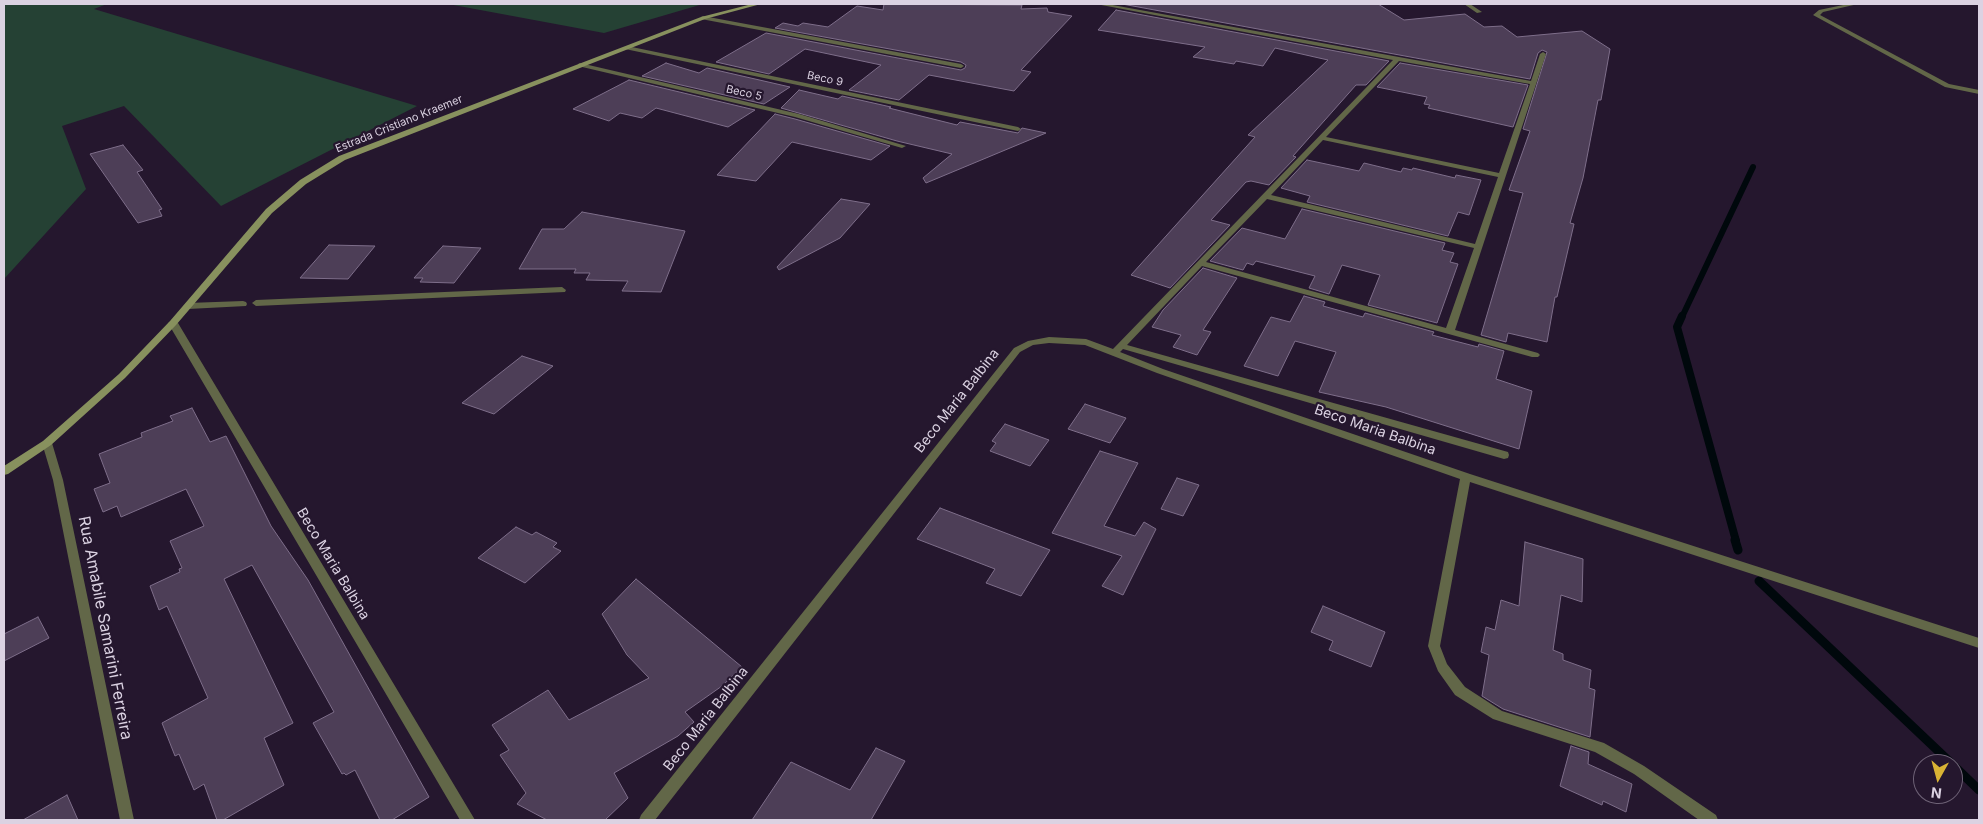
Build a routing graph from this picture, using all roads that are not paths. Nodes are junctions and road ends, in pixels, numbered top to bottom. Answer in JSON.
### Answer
{"nodes":[{"id":1,"x":758,"y":4,"type":"edge"},
{"id":2,"x":1099,"y":4,"type":"edge"},
{"id":3,"x":1466,"y":4,"type":"edge"},
{"id":4,"x":1855,"y":4,"type":"edge"},
{"id":5,"x":1479,"y":12,"type":"dead end"},
{"id":6,"x":703,"y":18,"type":"junction"},
{"id":7,"x":627,"y":48,"type":"junction"},
{"id":8,"x":1543,"y":54,"type":"dead end"},
{"id":9,"x":1397,"y":58,"type":"junction"},
{"id":10,"x":580,"y":65,"type":"junction"},
{"id":11,"x":961,"y":66,"type":"dead end"},
{"id":12,"x":1532,"y":83,"type":"junction"},
{"id":13,"x":1979,"y":92,"type":"edge"},
{"id":14,"x":1018,"y":129,"type":"dead end"},
{"id":15,"x":1321,"y":138,"type":"junction"},
{"id":16,"x":902,"y":146,"type":"dead end"},
{"id":17,"x":1502,"y":176,"type":"junction"},
{"id":18,"x":1266,"y":196,"type":"junction"},
{"id":19,"x":1478,"y":247,"type":"junction"},
{"id":20,"x":1199,"y":263,"type":"junction"},
{"id":21,"x":562,"y":290,"type":"dead end"},
{"id":22,"x":256,"y":303,"type":"dead end"},
{"id":23,"x":243,"y":304,"type":"dead end"},
{"id":24,"x":188,"y":306,"type":"junction"},
{"id":25,"x":173,"y":322,"type":"junction"},
{"id":26,"x":1450,"y":331,"type":"junction"},
{"id":27,"x":1117,"y":350,"type":"junction"},
{"id":28,"x":1535,"y":354,"type":"dead end"},
{"id":29,"x":47,"y":444,"type":"junction"},
{"id":30,"x":1504,"y":455,"type":"dead end"},
{"id":31,"x":4,"y":471,"type":"edge"},
{"id":32,"x":1466,"y":477,"type":"junction"},
{"id":33,"x":1979,"y":643,"type":"edge"},
{"id":34,"x":127,"y":820,"type":"edge"},
{"id":35,"x":468,"y":820,"type":"edge"},
{"id":36,"x":646,"y":820,"type":"edge"},
{"id":37,"x":1711,"y":820,"type":"edge"}],
"edges":[{"from":1,"to":6,"type":"main road","name":"Estrada Cristiano Kraemer"},
{"from":2,"to":9,"type":"street"},
{"from":3,"to":5,"type":"street"},
{"from":4,"to":13,"type":"street"},
{"from":6,"to":7,"type":"main road","name":"Estrada Cristiano Kraemer"},
{"from":6,"to":11,"type":"street"},
{"from":7,"to":10,"type":"main road","name":"Estrada Cristiano Kraemer"},
{"from":7,"to":14,"type":"street","name":"Beco 9"},
{"from":8,"to":12,"type":"street"},
{"from":9,"to":12,"type":"street"},
{"from":9,"to":15,"type":"street"},
{"from":10,"to":16,"type":"street","name":"Beco 5"},
{"from":10,"to":24,"type":"main road","name":"Estrada Cristiano Kraemer"},
{"from":12,"to":17,"type":"street"},
{"from":15,"to":17,"type":"street"},
{"from":15,"to":18,"type":"street"},
{"from":17,"to":19,"type":"street"},
{"from":18,"to":19,"type":"street"},
{"from":18,"to":20,"type":"street"},
{"from":19,"to":26,"type":"street"},
{"from":20,"to":26,"type":"street"},
{"from":20,"to":27,"type":"street"},
{"from":21,"to":22,"type":"street"},
{"from":23,"to":24,"type":"street"},
{"from":24,"to":25,"type":"main road","name":"Estrada Cristiano Kraemer"},
{"from":25,"to":29,"type":"main road","name":"Estrada Cristiano Kraemer"},
{"from":25,"to":35,"type":"street","name":"Beco Maria Balbina"},
{"from":26,"to":28,"type":"street"},
{"from":27,"to":30,"type":"street"},
{"from":27,"to":32,"type":"street","name":"Beco Maria Balbina"},
{"from":27,"to":36,"type":"street","name":"Beco Maria Balbina"},
{"from":29,"to":31,"type":"main road","name":"Estrada Cristiano Kraemer"},
{"from":29,"to":34,"type":"street","name":"Rua Amabile Samarini Ferreira"},
{"from":32,"to":33,"type":"street","name":"Beco Maria Balbina"},
{"from":32,"to":37,"type":"street"}]}
